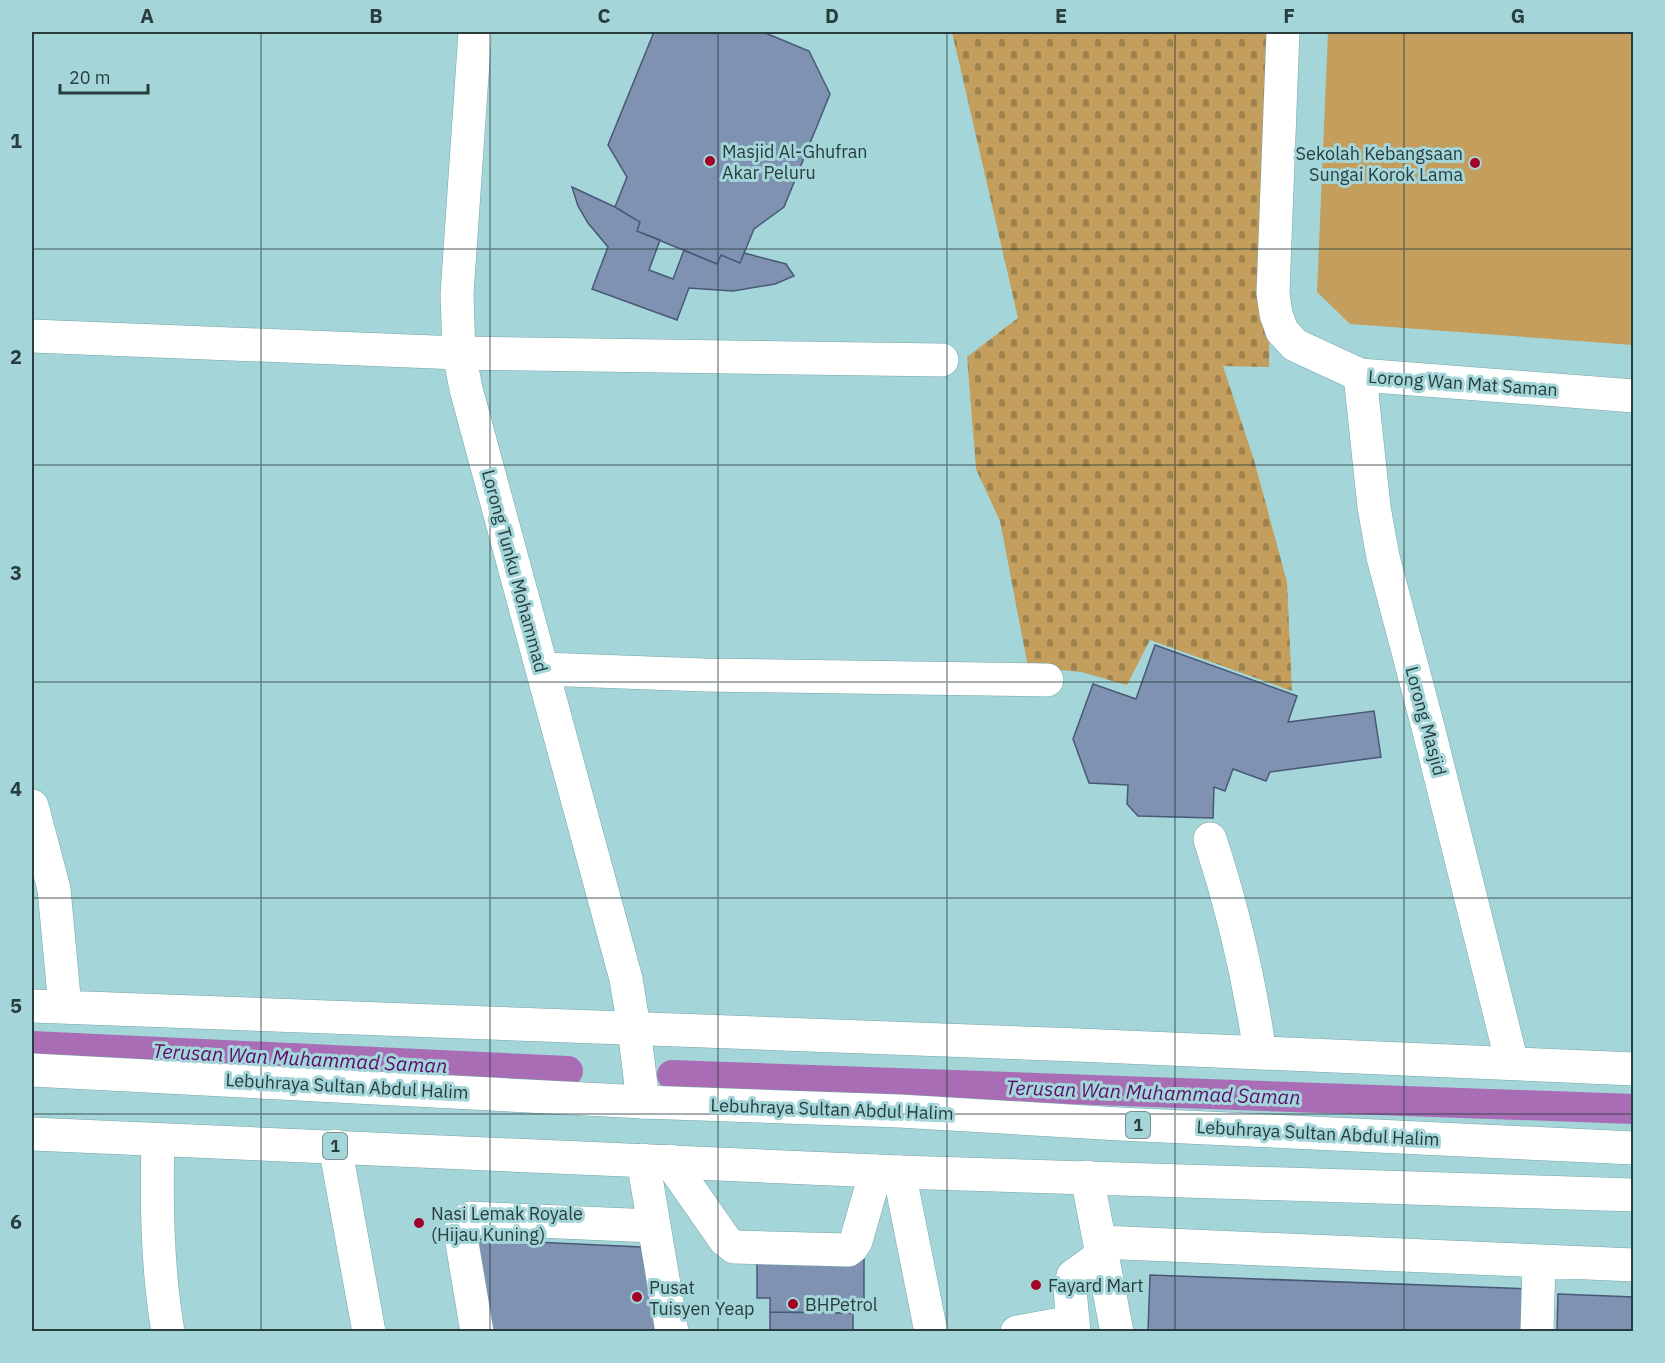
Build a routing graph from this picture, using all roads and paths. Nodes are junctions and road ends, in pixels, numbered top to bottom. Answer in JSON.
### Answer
{"nodes":[{"id":1,"x":475,"y":32,"type":"edge"},
{"id":2,"x":1283,"y":32,"type":"edge"},
{"id":3,"x":32,"y":336,"type":"edge"},
{"id":4,"x":459,"y":353,"type":"junction"},
{"id":5,"x":942,"y":360,"type":"dead end"},
{"id":6,"x":1360,"y":375,"type":"junction"},
{"id":7,"x":1634,"y":396,"type":"edge"},
{"id":8,"x":542,"y":669,"type":"junction"},
{"id":9,"x":1047,"y":680,"type":"dead end"},
{"id":10,"x":32,"y":806,"type":"edge"},
{"id":11,"x":1210,"y":839,"type":"dead end"},
{"id":12,"x":32,"y":1006,"type":"edge"},
{"id":13,"x":65,"y":1007,"type":"junction"},
{"id":14,"x":634,"y":1028,"type":"junction"},
{"id":15,"x":1260,"y":1053,"type":"junction"},
{"id":16,"x":1512,"y":1063,"type":"junction"},
{"id":17,"x":1634,"y":1069,"type":"edge"},
{"id":18,"x":32,"y":1070,"type":"edge"},
{"id":19,"x":643,"y":1102,"type":"junction"},
{"id":20,"x":32,"y":1134,"type":"edge"},
{"id":21,"x":158,"y":1140,"type":"junction"},
{"id":22,"x":335,"y":1146,"type":"junction"},
{"id":23,"x":1634,"y":1148,"type":"edge"},
{"id":24,"x":656,"y":1160,"type":"junction"},
{"id":25,"x":888,"y":1171,"type":"junction"},
{"id":26,"x":1087,"y":1177,"type":"junction"},
{"id":27,"x":1634,"y":1195,"type":"edge"},
{"id":28,"x":653,"y":1226,"type":"junction"},
{"id":29,"x":1101,"y":1248,"type":"junction"},
{"id":30,"x":1539,"y":1262,"type":"junction"},
{"id":31,"x":1634,"y":1265,"type":"edge"},
{"id":32,"x":1073,"y":1327,"type":"edge"},
{"id":33,"x":168,"y":1332,"type":"edge"},
{"id":34,"x":369,"y":1332,"type":"edge"},
{"id":35,"x":477,"y":1332,"type":"edge"},
{"id":36,"x":672,"y":1332,"type":"edge"},
{"id":37,"x":931,"y":1332,"type":"edge"},
{"id":38,"x":1017,"y":1332,"type":"edge"},
{"id":39,"x":1117,"y":1332,"type":"edge"},
{"id":40,"x":1537,"y":1332,"type":"edge"}],
"edges":[{"from":1,"to":4,"type":"street","name":"Lorong Tunku Mohammad"},
{"from":2,"to":6,"type":"street","name":"Lorong Wan Mat Saman"},
{"from":3,"to":4,"type":"street"},
{"from":4,"to":5,"type":"street"},
{"from":4,"to":8,"type":"street","name":"Lorong Tunku Mohammad"},
{"from":6,"to":7,"type":"street","name":"Lorong Wan Mat Saman"},
{"from":6,"to":16,"type":"street","name":"Lorong Masjid"},
{"from":8,"to":9,"type":"street"},
{"from":8,"to":14,"type":"street","name":"Lorong Tunku Mohammad"},
{"from":10,"to":13,"type":"street"},
{"from":11,"to":15,"type":"street"},
{"from":12,"to":13,"type":"street"},
{"from":13,"to":14,"type":"street"},
{"from":14,"to":15,"type":"street"},
{"from":14,"to":19,"type":"street","name":"Lorong Tunku Mohammad"},
{"from":15,"to":16,"type":"street"},
{"from":16,"to":17,"type":"street"},
{"from":18,"to":19,"type":"street","name":"Lebuhraya Sultan Abdul Halim","number":"1"},
{"from":19,"to":23,"type":"street","name":"Lebuhraya Sultan Abdul Halim","number":"1"},
{"from":20,"to":21,"type":"street","number":"1"},
{"from":21,"to":22,"type":"street","number":"1"},
{"from":21,"to":33,"type":"street"},
{"from":22,"to":24,"type":"street","number":"1"},
{"from":22,"to":34,"type":"street"},
{"from":24,"to":25,"type":"street","number":"1"},
{"from":24,"to":25,"type":"street"},
{"from":24,"to":28,"type":"street"},
{"from":25,"to":26,"type":"street","number":"1"},
{"from":25,"to":37,"type":"street"},
{"from":26,"to":27,"type":"street","number":"1"},
{"from":26,"to":29,"type":"street"},
{"from":28,"to":35,"type":"street"},
{"from":28,"to":36,"type":"street"},
{"from":29,"to":30,"type":"street"},
{"from":29,"to":32,"type":"street"},
{"from":29,"to":39,"type":"street"},
{"from":30,"to":31,"type":"street"},
{"from":30,"to":40,"type":"street"},
{"from":32,"to":38,"type":"street"}]}
